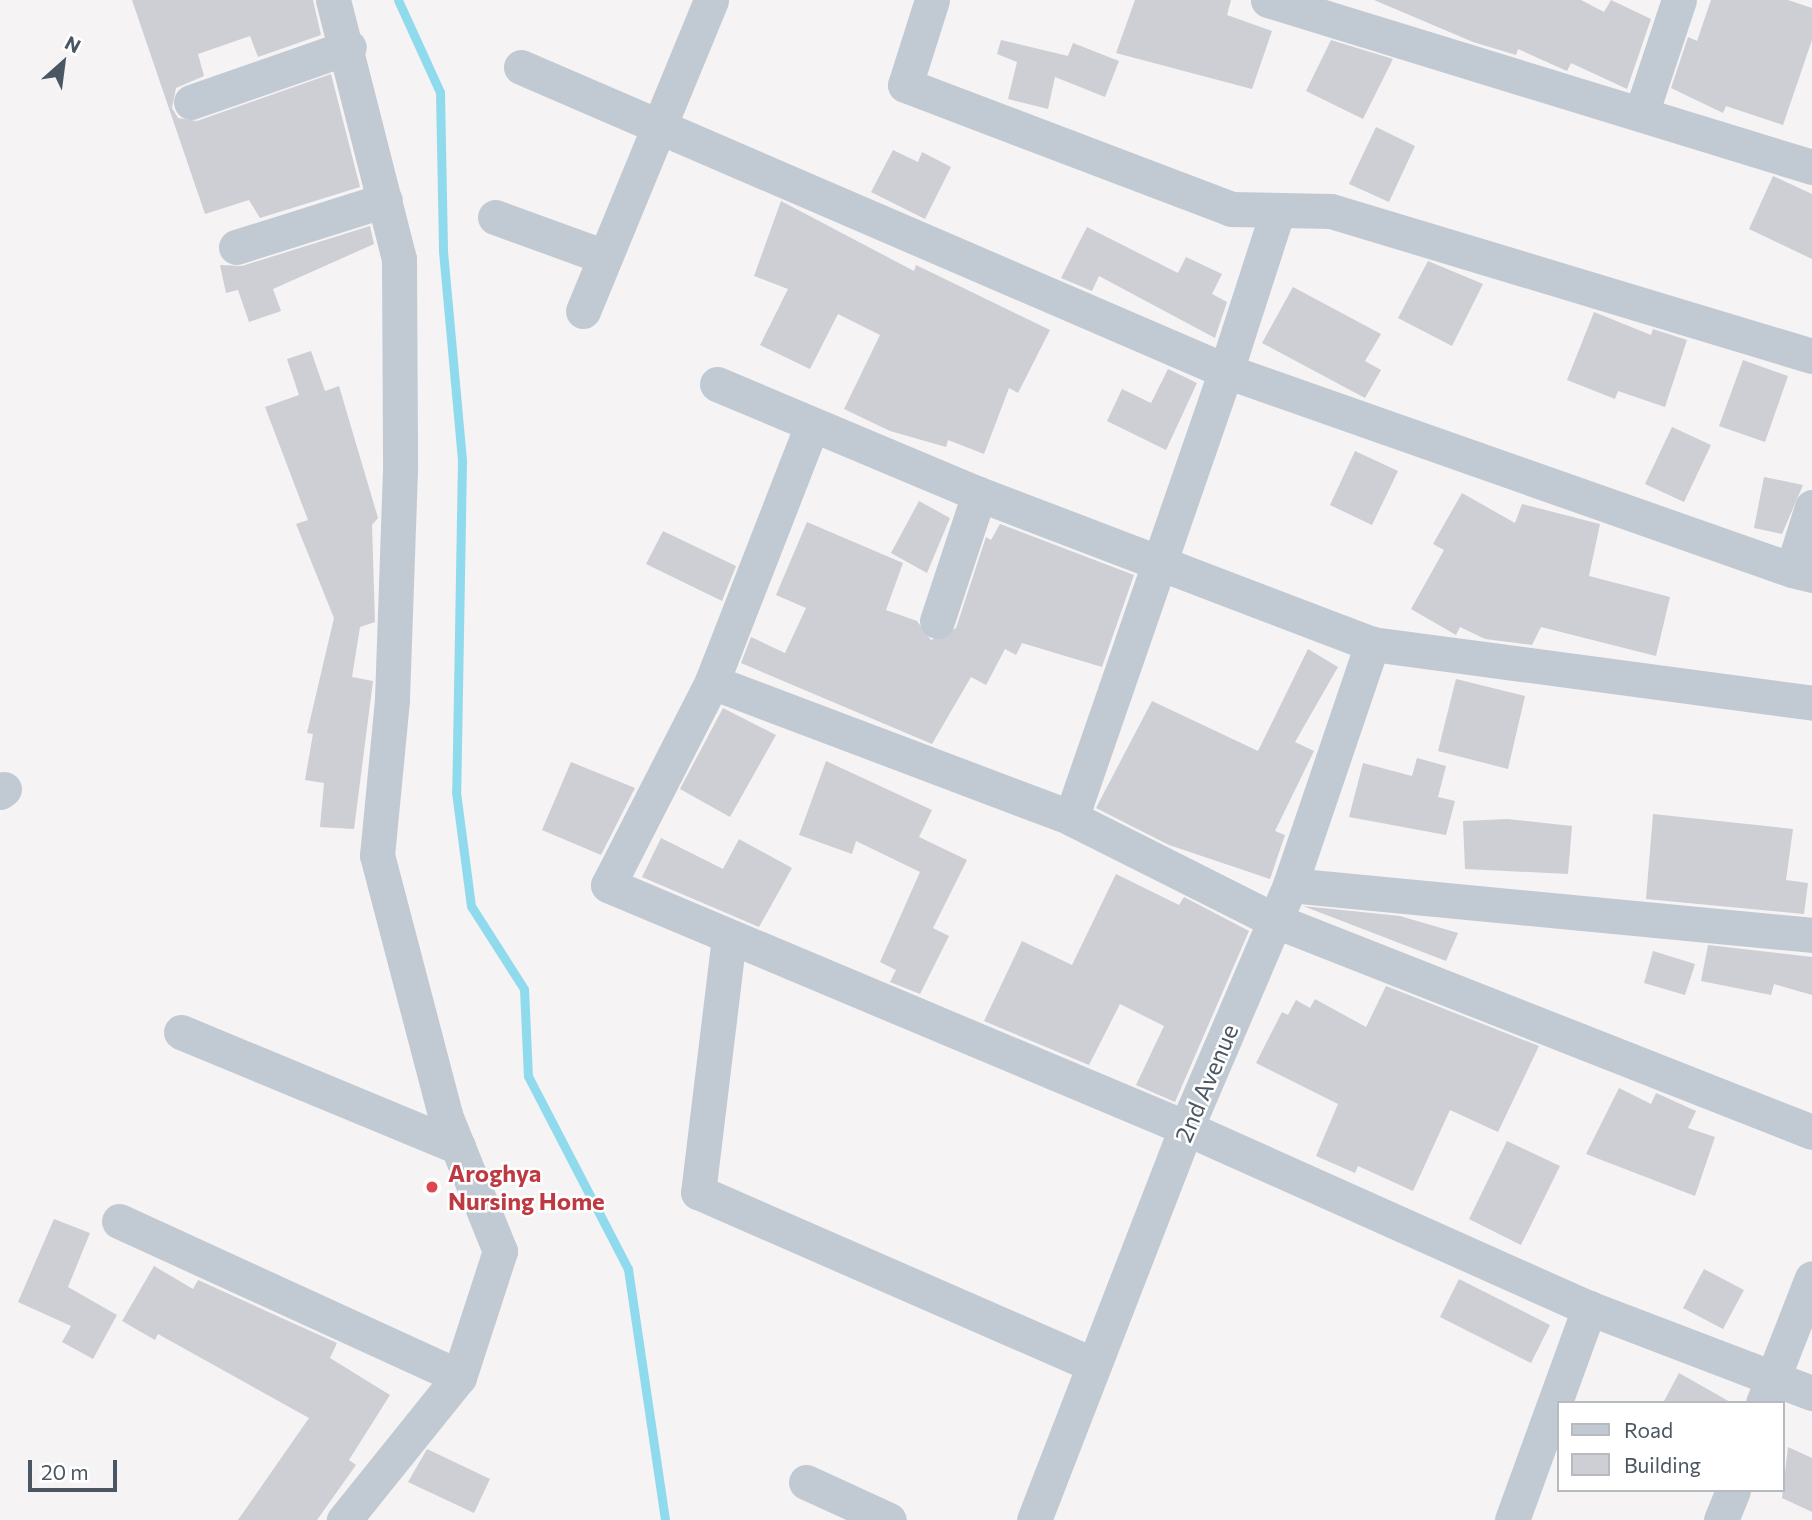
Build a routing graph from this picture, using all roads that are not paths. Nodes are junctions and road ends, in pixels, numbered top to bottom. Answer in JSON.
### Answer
{"nodes":[{"id":1,"x":333,"y":0,"type":"edge"},
{"id":2,"x":711,"y":0,"type":"edge"},
{"id":3,"x":932,"y":0,"type":"edge"},
{"id":4,"x":1268,"y":0,"type":"edge"},
{"id":5,"x":1679,"y":0,"type":"edge"},
{"id":6,"x":349,"y":47,"type":"junction"},
{"id":7,"x":521,"y":67,"type":"dead end"},
{"id":8,"x":191,"y":102,"type":"dead end"},
{"id":9,"x":1642,"y":114,"type":"junction"},
{"id":10,"x":658,"y":125,"type":"junction"},
{"id":11,"x":1812,"y":167,"type":"edge"},
{"id":12,"x":385,"y":200,"type":"junction"},
{"id":13,"x":1277,"y":213,"type":"junction"},
{"id":14,"x":495,"y":217,"type":"dead end"},
{"id":15,"x":236,"y":247,"type":"dead end"},
{"id":16,"x":605,"y":257,"type":"junction"},
{"id":17,"x":583,"y":310,"type":"dead end"},
{"id":18,"x":1812,"y":356,"type":"edge"},
{"id":19,"x":1226,"y":371,"type":"junction"},
{"id":20,"x":717,"y":384,"type":"dead end"},
{"id":21,"x":812,"y":425,"type":"junction"},
{"id":22,"x":979,"y":494,"type":"junction"},
{"id":23,"x":1812,"y":507,"type":"edge"},
{"id":24,"x":1159,"y":562,"type":"junction"},
{"id":25,"x":1802,"y":573,"type":"edge"},
{"id":26,"x":937,"y":621,"type":"dead end"},
{"id":27,"x":1372,"y":645,"type":"junction"},
{"id":28,"x":712,"y":682,"type":"junction"},
{"id":29,"x":1812,"y":703,"type":"edge"},
{"id":30,"x":1071,"y":818,"type":"junction"},
{"id":31,"x":1290,"y":885,"type":"junction"},
{"id":32,"x":1276,"y":921,"type":"junction"},
{"id":33,"x":1812,"y":935,"type":"edge"},
{"id":34,"x":729,"y":937,"type":"junction"},
{"id":35,"x":181,"y":1031,"type":"dead end"},
{"id":36,"x":1186,"y":1128,"type":"junction"},
{"id":37,"x":1812,"y":1132,"type":"edge"},
{"id":38,"x":458,"y":1147,"type":"junction"},
{"id":39,"x":119,"y":1221,"type":"dead end"},
{"id":40,"x":1812,"y":1278,"type":"edge"},
{"id":41,"x":1589,"y":1308,"type":"junction"},
{"id":42,"x":1094,"y":1365,"type":"junction"},
{"id":43,"x":459,"y":1377,"type":"junction"},
{"id":44,"x":1767,"y":1392,"type":"edge"},
{"id":45,"x":1812,"y":1393,"type":"edge"},
{"id":46,"x":806,"y":1482,"type":"dead end"},
{"id":47,"x":1732,"y":1492,"type":"edge"},
{"id":48,"x":344,"y":1520,"type":"edge"},
{"id":49,"x":889,"y":1520,"type":"edge"},
{"id":50,"x":1034,"y":1520,"type":"edge"},
{"id":51,"x":1512,"y":1520,"type":"edge"},
{"id":52,"x":1721,"y":1520,"type":"edge"}],
"edges":[{"from":1,"to":6,"type":"street"},
{"from":2,"to":10,"type":"street"},
{"from":3,"to":13,"type":"street"},
{"from":4,"to":9,"type":"street"},
{"from":5,"to":9,"type":"street"},
{"from":6,"to":8,"type":"street"},
{"from":6,"to":12,"type":"street"},
{"from":7,"to":10,"type":"street"},
{"from":9,"to":11,"type":"street"},
{"from":10,"to":16,"type":"street"},
{"from":10,"to":19,"type":"street"},
{"from":12,"to":15,"type":"street"},
{"from":12,"to":38,"type":"street"},
{"from":13,"to":18,"type":"street"},
{"from":13,"to":19,"type":"street"},
{"from":14,"to":16,"type":"street"},
{"from":16,"to":17,"type":"street"},
{"from":19,"to":24,"type":"street"},
{"from":19,"to":25,"type":"street"},
{"from":20,"to":21,"type":"street"},
{"from":21,"to":22,"type":"street"},
{"from":21,"to":28,"type":"street"},
{"from":22,"to":24,"type":"street"},
{"from":22,"to":26,"type":"street"},
{"from":23,"to":25,"type":"street"},
{"from":24,"to":27,"type":"street"},
{"from":24,"to":30,"type":"street"},
{"from":27,"to":29,"type":"street"},
{"from":27,"to":31,"type":"street","name":"2nd Avenue"},
{"from":28,"to":30,"type":"street"},
{"from":28,"to":34,"type":"street"},
{"from":30,"to":32,"type":"street"},
{"from":31,"to":32,"type":"street","name":"2nd Avenue"},
{"from":31,"to":33,"type":"street"},
{"from":32,"to":36,"type":"street","name":"2nd Avenue"},
{"from":32,"to":37,"type":"street"},
{"from":34,"to":36,"type":"street"},
{"from":34,"to":42,"type":"street"},
{"from":35,"to":38,"type":"street"},
{"from":36,"to":41,"type":"street"},
{"from":36,"to":42,"type":"street","name":"2nd Avenue"},
{"from":38,"to":43,"type":"street"},
{"from":39,"to":43,"type":"street"},
{"from":40,"to":44,"type":"street"},
{"from":41,"to":44,"type":"street"},
{"from":41,"to":51,"type":"street"},
{"from":42,"to":50,"type":"street","name":"2nd Avenue"},
{"from":43,"to":48,"type":"street"},
{"from":44,"to":45,"type":"street"},
{"from":46,"to":49,"type":"street"},
{"from":47,"to":52,"type":"street"}]}
